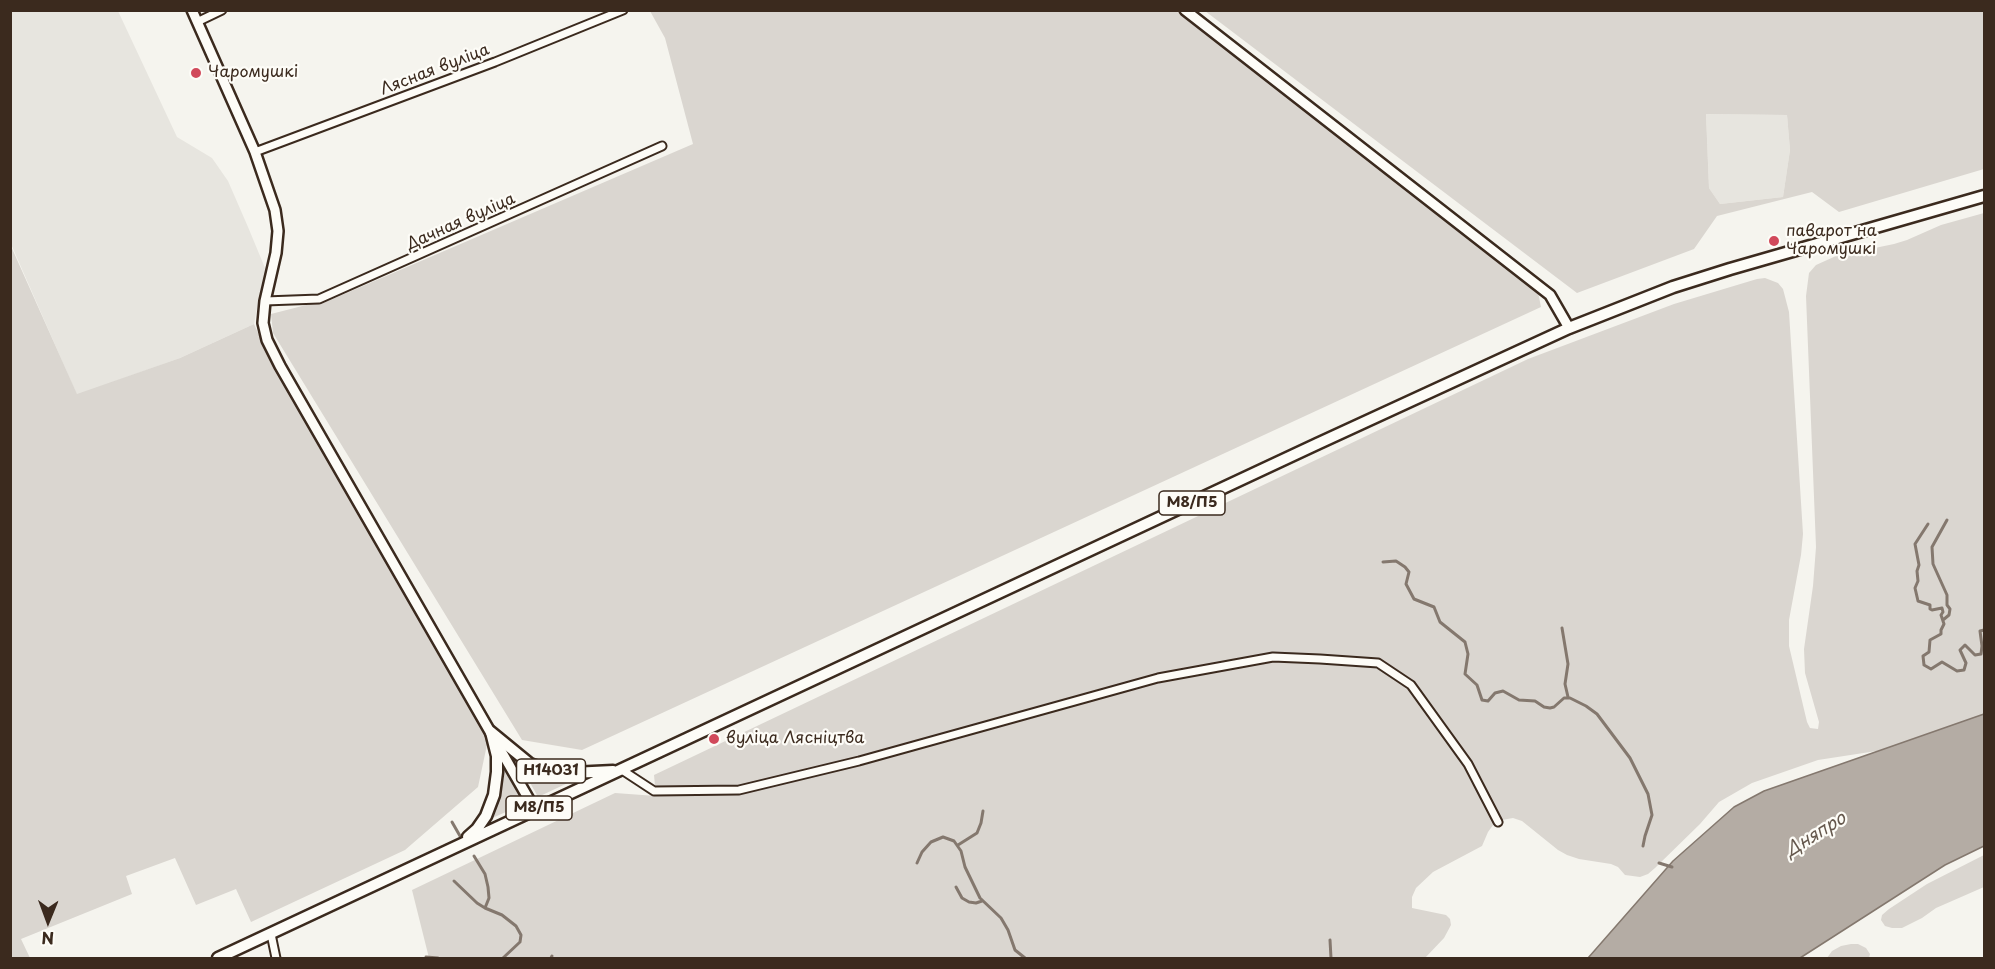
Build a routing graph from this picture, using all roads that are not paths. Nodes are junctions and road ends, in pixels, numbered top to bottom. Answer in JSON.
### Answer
{"nodes":[{"id":1,"x":192,"y":10,"type":"edge"},
{"id":2,"x":222,"y":10,"type":"edge"},
{"id":3,"x":623,"y":10,"type":"edge"},
{"id":4,"x":1185,"y":10,"type":"edge"},
{"id":5,"x":198,"y":22,"type":"junction"},
{"id":6,"x":662,"y":146,"type":"dead end"},
{"id":7,"x":255,"y":152,"type":"junction"},
{"id":8,"x":1984,"y":196,"type":"edge"},
{"id":9,"x":265,"y":301,"type":"junction"},
{"id":10,"x":1569,"y":328,"type":"junction"},
{"id":11,"x":491,"y":732,"type":"junction"},
{"id":12,"x":622,"y":770,"type":"junction"},
{"id":13,"x":535,"y":810,"type":"junction"},
{"id":14,"x":1498,"y":822,"type":"dead end"},
{"id":15,"x":457,"y":846,"type":"junction"},
{"id":16,"x":270,"y":934,"type":"junction"},
{"id":17,"x":218,"y":958,"type":"edge"},
{"id":18,"x":276,"y":958,"type":"edge"}],
"edges":[{"from":1,"to":5,"type":"street","number":"Н14031"},
{"from":2,"to":5,"type":"street"},
{"from":3,"to":7,"type":"street","name":"Лясная вуліца"},
{"from":4,"to":10,"type":"street"},
{"from":5,"to":7,"type":"street","number":"Н14031"},
{"from":6,"to":9,"type":"street","name":"Дачная вуліца"},
{"from":7,"to":9,"type":"street","number":"Н14031"},
{"from":8,"to":10,"type":"main road","number":"М8/П5"},
{"from":9,"to":11,"type":"street","number":"Н14031"},
{"from":10,"to":12,"type":"main road","number":"М8/П5"},
{"from":11,"to":12,"type":"main road","number":"Н14031"},
{"from":11,"to":13,"type":"street","number":"Н14031"},
{"from":11,"to":15,"type":"main road","number":"Н14031"},
{"from":12,"to":13,"type":"main road","number":"М8/П5"},
{"from":12,"to":14,"type":"street"},
{"from":13,"to":15,"type":"main road","number":"М8/П5"},
{"from":15,"to":16,"type":"main road","number":"М8/П5"},
{"from":16,"to":17,"type":"main road","number":"М8/П5"},
{"from":16,"to":18,"type":"street"}]}
